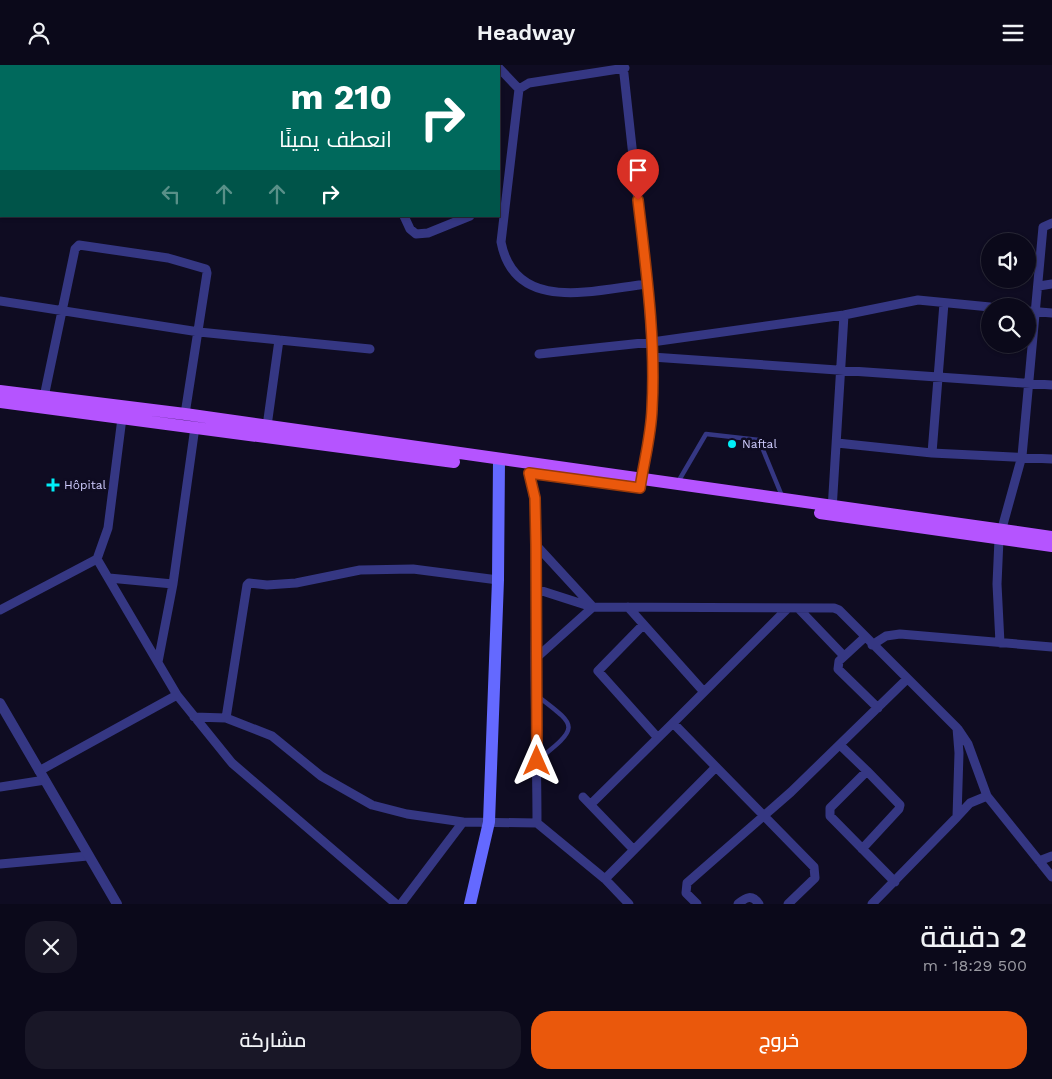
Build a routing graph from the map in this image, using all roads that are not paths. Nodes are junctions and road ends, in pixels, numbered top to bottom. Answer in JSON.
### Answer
{"nodes":[{"id":1,"x":624,"y":67,"type":"edge"},
{"id":2,"x":500,"y":69,"type":"edge"},
{"id":3,"x":519,"y":89,"type":"junction"},
{"id":4,"x":502,"y":213,"type":"edge"},
{"id":5,"x":404,"y":217,"type":"edge"},
{"id":6,"x":468,"y":217,"type":"edge"},
{"id":7,"x":1052,"y":223,"type":"edge"},
{"id":8,"x":647,"y":284,"type":"junction"},
{"id":9,"x":1052,"y":284,"type":"edge"},
{"id":10,"x":1039,"y":286,"type":"junction"},
{"id":11,"x":1035,"y":298,"type":"edge"},
{"id":12,"x":0,"y":301,"type":"edge"},
{"id":13,"x":944,"y":303,"type":"junction"},
{"id":14,"x":981,"y":306,"type":"edge"},
{"id":15,"x":64,"y":310,"type":"junction"},
{"id":16,"x":1036,"y":311,"type":"edge"},
{"id":17,"x":1052,"y":313,"type":"edge"},
{"id":18,"x":844,"y":315,"type":"junction"},
{"id":19,"x":200,"y":332,"type":"junction"},
{"id":20,"x":278,"y":341,"type":"junction"},
{"id":21,"x":652,"y":342,"type":"junction"},
{"id":22,"x":370,"y":349,"type":"dead end"},
{"id":23,"x":1029,"y":353,"type":"edge"},
{"id":24,"x":539,"y":354,"type":"dead end"},
{"id":25,"x":652,"y":357,"type":"junction"},
{"id":26,"x":842,"y":370,"type":"junction"},
{"id":27,"x":938,"y":377,"type":"junction"},
{"id":28,"x":1028,"y":383,"type":"junction"},
{"id":29,"x":1052,"y":385,"type":"edge"},
{"id":30,"x":0,"y":391,"type":"edge"},
{"id":31,"x":44,"y":397,"type":"junction"},
{"id":32,"x":0,"y":402,"type":"edge"},
{"id":33,"x":185,"y":414,"type":"junction"},
{"id":34,"x":122,"y":418,"type":"junction"},
{"id":35,"x":267,"y":426,"type":"junction"},
{"id":36,"x":195,"y":427,"type":"junction"},
{"id":37,"x":837,"y":443,"type":"junction"},
{"id":38,"x":932,"y":453,"type":"junction"},
{"id":39,"x":1022,"y":456,"type":"junction"},
{"id":40,"x":1052,"y":459,"type":"edge"},
{"id":41,"x":499,"y":464,"type":"junction"},
{"id":42,"x":529,"y":473,"type":"junction"},
{"id":43,"x":640,"y":484,"type":"junction"},
{"id":44,"x":676,"y":485,"type":"junction"},
{"id":45,"x":783,"y":499,"type":"junction"},
{"id":46,"x":832,"y":511,"type":"junction"},
{"id":47,"x":1001,"y":534,"type":"junction"},
{"id":48,"x":1052,"y":537,"type":"edge"},
{"id":49,"x":536,"y":545,"type":"junction"},
{"id":50,"x":1052,"y":546,"type":"edge"},
{"id":51,"x":97,"y":559,"type":"junction"},
{"id":52,"x":109,"y":579,"type":"junction"},
{"id":53,"x":498,"y":580,"type":"junction"},
{"id":54,"x":173,"y":584,"type":"junction"},
{"id":55,"x":536,"y":589,"type":"junction"},
{"id":56,"x":593,"y":607,"type":"junction"},
{"id":57,"x":628,"y":607,"type":"junction"},
{"id":58,"x":788,"y":608,"type":"junction"},
{"id":59,"x":798,"y":608,"type":"junction"},
{"id":60,"x":0,"y":610,"type":"edge"},
{"id":61,"x":643,"y":625,"type":"junction"},
{"id":62,"x":864,"y":638,"type":"junction"},
{"id":63,"x":1000,"y":643,"type":"junction"},
{"id":64,"x":872,"y":645,"type":"junction"},
{"id":65,"x":1052,"y":647,"type":"edge"},
{"id":66,"x":844,"y":656,"type":"junction"},
{"id":67,"x":535,"y":659,"type":"junction"},
{"id":68,"x":158,"y":662,"type":"junction"},
{"id":69,"x":907,"y":679,"type":"junction"},
{"id":70,"x":704,"y":692,"type":"junction"},
{"id":71,"x":177,"y":695,"type":"junction"},
{"id":72,"x":536,"y":695,"type":"junction"},
{"id":73,"x":2,"y":708,"type":"edge"},
{"id":74,"x":878,"y":708,"type":"junction"},
{"id":75,"x":194,"y":717,"type":"junction"},
{"id":76,"x":226,"y":719,"type":"junction"},
{"id":77,"x":673,"y":723,"type":"junction"},
{"id":78,"x":957,"y":728,"type":"junction"},
{"id":79,"x":658,"y":738,"type":"junction"},
{"id":80,"x":840,"y":745,"type":"junction"},
{"id":81,"x":537,"y":761,"type":"junction"},
{"id":82,"x":716,"y":767,"type":"junction"},
{"id":83,"x":866,"y":771,"type":"junction"},
{"id":84,"x":42,"y":776,"type":"junction"},
{"id":85,"x":0,"y":787,"type":"edge"},
{"id":86,"x":987,"y":796,"type":"junction"},
{"id":87,"x":583,"y":797,"type":"dead end"},
{"id":88,"x":591,"y":804,"type":"junction"},
{"id":89,"x":764,"y":816,"type":"junction"},
{"id":90,"x":957,"y":817,"type":"junction"},
{"id":91,"x":463,"y":822,"type":"junction"},
{"id":92,"x":489,"y":822,"type":"junction"},
{"id":93,"x":538,"y":823,"type":"junction"},
{"id":94,"x":634,"y":849,"type":"junction"},
{"id":95,"x":862,"y":849,"type":"junction"},
{"id":96,"x":88,"y":856,"type":"junction"},
{"id":97,"x":1052,"y":856,"type":"edge"},
{"id":98,"x":1039,"y":861,"type":"junction"},
{"id":99,"x":0,"y":864,"type":"edge"},
{"id":100,"x":1052,"y":877,"type":"edge"},
{"id":101,"x":605,"y":879,"type":"junction"},
{"id":102,"x":895,"y":882,"type":"junction"},
{"id":103,"x":117,"y":904,"type":"edge"},
{"id":104,"x":396,"y":904,"type":"edge"},
{"id":105,"x":402,"y":904,"type":"edge"},
{"id":106,"x":470,"y":904,"type":"edge"},
{"id":107,"x":629,"y":904,"type":"edge"},
{"id":108,"x":697,"y":904,"type":"edge"},
{"id":109,"x":738,"y":904,"type":"edge"},
{"id":110,"x":759,"y":904,"type":"edge"},
{"id":111,"x":788,"y":904,"type":"edge"},
{"id":112,"x":872,"y":904,"type":"edge"}],
"edges":[{"from":1,"to":3,"type":"street"},
{"from":1,"to":8,"type":"street"},
{"from":2,"to":3,"type":"street"},
{"from":3,"to":4,"type":"street"},
{"from":4,"to":8,"type":"street"},
{"from":5,"to":6,"type":"street"},
{"from":7,"to":10,"type":"street"},
{"from":8,"to":21,"type":"street"},
{"from":9,"to":10,"type":"street"},
{"from":10,"to":11,"type":"street"},
{"from":12,"to":15,"type":"street"},
{"from":13,"to":14,"type":"street"},
{"from":13,"to":18,"type":"street"},
{"from":13,"to":27,"type":"street"},
{"from":15,"to":19,"type":"street"},
{"from":15,"to":19,"type":"street"},
{"from":15,"to":31,"type":"street"},
{"from":16,"to":17,"type":"street"},
{"from":18,"to":21,"type":"street"},
{"from":18,"to":26,"type":"street"},
{"from":19,"to":20,"type":"street"},
{"from":19,"to":33,"type":"street"},
{"from":20,"to":22,"type":"street"},
{"from":20,"to":35,"type":"street"},
{"from":21,"to":24,"type":"street"},
{"from":21,"to":25,"type":"street"},
{"from":23,"to":28,"type":"street"},
{"from":25,"to":26,"type":"street"},
{"from":25,"to":43,"type":"street"},
{"from":26,"to":27,"type":"street"},
{"from":26,"to":37,"type":"street"},
{"from":27,"to":28,"type":"street"},
{"from":27,"to":38,"type":"street"},
{"from":28,"to":29,"type":"street"},
{"from":28,"to":39,"type":"street"},
{"from":30,"to":31,"type":"main road"},
{"from":31,"to":33,"type":"main road"},
{"from":32,"to":34,"type":"main road"},
{"from":33,"to":35,"type":"main road"},
{"from":34,"to":36,"type":"main road"},
{"from":34,"to":51,"type":"street"},
{"from":35,"to":41,"type":"main road"},
{"from":36,"to":41,"type":"main road"},
{"from":36,"to":54,"type":"street"},
{"from":37,"to":38,"type":"street"},
{"from":37,"to":46,"type":"street"},
{"from":38,"to":39,"type":"street"},
{"from":39,"to":40,"type":"street"},
{"from":39,"to":47,"type":"street"},
{"from":41,"to":42,"type":"main road"},
{"from":41,"to":43,"type":"main road"},
{"from":41,"to":53,"type":"main road"},
{"from":42,"to":43,"type":"main road"},
{"from":42,"to":49,"type":"street"},
{"from":43,"to":44,"type":"main road"},
{"from":43,"to":46,"type":"main road"},
{"from":44,"to":45,"type":"main road"},
{"from":44,"to":45,"type":"lane"},
{"from":45,"to":46,"type":"main road"},
{"from":46,"to":47,"type":"main road"},
{"from":47,"to":48,"type":"main road"},
{"from":47,"to":50,"type":"main road"},
{"from":47,"to":63,"type":"street"},
{"from":49,"to":55,"type":"street"},
{"from":49,"to":56,"type":"street"},
{"from":51,"to":52,"type":"street"},
{"from":51,"to":60,"type":"street"},
{"from":52,"to":54,"type":"street"},
{"from":52,"to":68,"type":"street"},
{"from":53,"to":76,"type":"street"},
{"from":53,"to":92,"type":"main road"},
{"from":54,"to":68,"type":"street"},
{"from":55,"to":56,"type":"street"},
{"from":55,"to":67,"type":"street"},
{"from":56,"to":57,"type":"street"},
{"from":56,"to":67,"type":"street"},
{"from":57,"to":58,"type":"street"},
{"from":57,"to":61,"type":"street"},
{"from":58,"to":59,"type":"street"},
{"from":58,"to":70,"type":"street"},
{"from":59,"to":62,"type":"street"},
{"from":59,"to":66,"type":"street"},
{"from":61,"to":70,"type":"street"},
{"from":61,"to":79,"type":"street"},
{"from":62,"to":64,"type":"street"},
{"from":62,"to":66,"type":"street"},
{"from":63,"to":64,"type":"street"},
{"from":63,"to":65,"type":"street"},
{"from":64,"to":69,"type":"street"},
{"from":66,"to":74,"type":"street"},
{"from":67,"to":72,"type":"street"},
{"from":68,"to":71,"type":"street"},
{"from":69,"to":74,"type":"street"},
{"from":69,"to":78,"type":"street"},
{"from":70,"to":77,"type":"street"},
{"from":71,"to":75,"type":"street"},
{"from":71,"to":84,"type":"street"},
{"from":72,"to":81,"type":"street"},
{"from":72,"to":81,"type":"lane"},
{"from":73,"to":84,"type":"street"},
{"from":74,"to":80,"type":"street"},
{"from":75,"to":76,"type":"street"},
{"from":75,"to":104,"type":"street"},
{"from":76,"to":91,"type":"street"},
{"from":77,"to":79,"type":"street"},
{"from":77,"to":82,"type":"street"},
{"from":78,"to":86,"type":"street"},
{"from":78,"to":90,"type":"street"},
{"from":79,"to":88,"type":"street"},
{"from":80,"to":83,"type":"street"},
{"from":80,"to":89,"type":"street"},
{"from":81,"to":93,"type":"street"},
{"from":82,"to":89,"type":"street"},
{"from":82,"to":94,"type":"street"},
{"from":83,"to":95,"type":"street"},
{"from":83,"to":95,"type":"street"},
{"from":84,"to":85,"type":"street"},
{"from":84,"to":96,"type":"street"},
{"from":86,"to":90,"type":"street"},
{"from":86,"to":98,"type":"street"},
{"from":87,"to":88,"type":"street"},
{"from":88,"to":94,"type":"street"},
{"from":89,"to":108,"type":"street"},
{"from":89,"to":111,"type":"street"},
{"from":90,"to":102,"type":"street"},
{"from":91,"to":92,"type":"street"},
{"from":91,"to":105,"type":"street"},
{"from":92,"to":93,"type":"street"},
{"from":92,"to":106,"type":"main road"},
{"from":93,"to":101,"type":"street"},
{"from":94,"to":101,"type":"street"},
{"from":95,"to":102,"type":"street"},
{"from":96,"to":99,"type":"street"},
{"from":96,"to":103,"type":"street"},
{"from":97,"to":98,"type":"street"},
{"from":98,"to":100,"type":"street"},
{"from":101,"to":107,"type":"street"},
{"from":102,"to":112,"type":"street"},
{"from":109,"to":110,"type":"street"}]}
